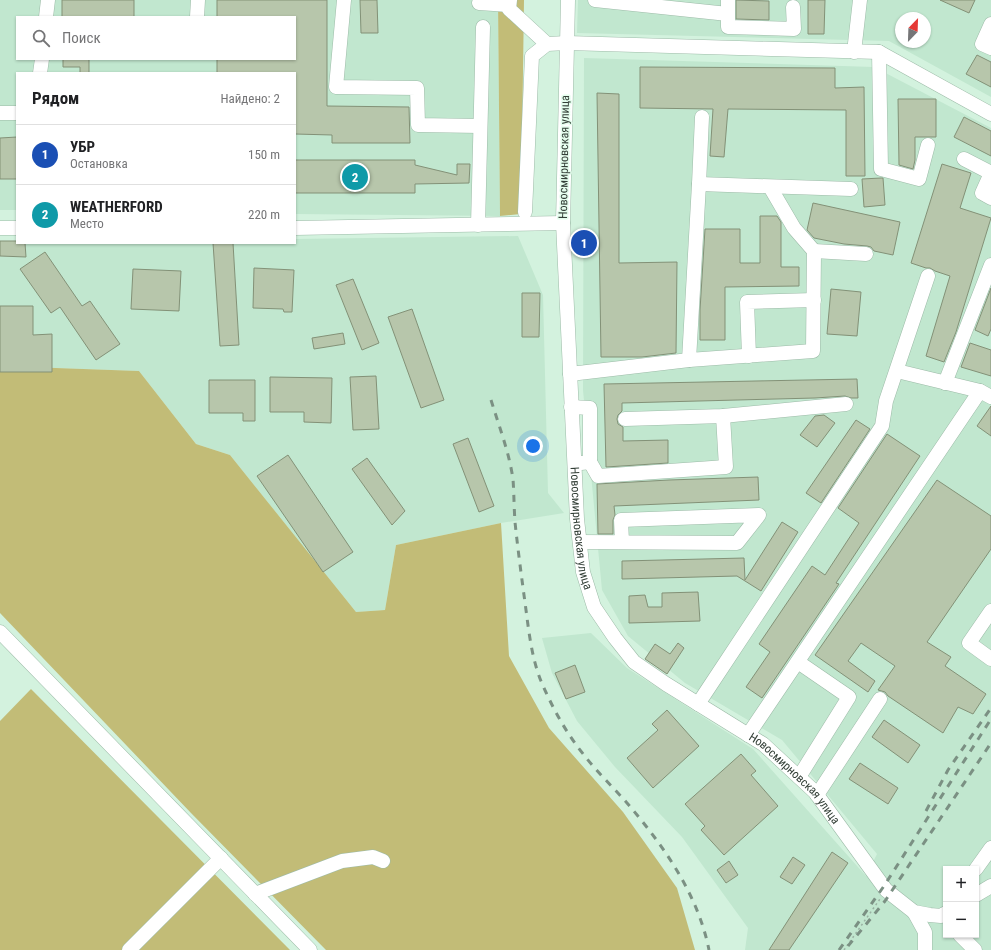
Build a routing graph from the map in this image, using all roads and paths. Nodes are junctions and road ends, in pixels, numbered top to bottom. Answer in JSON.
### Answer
{"nodes":[{"id":1,"x":48,"y":0,"type":"edge"},
{"id":2,"x":198,"y":0,"type":"edge"},
{"id":3,"x":344,"y":0,"type":"edge"},
{"id":4,"x":568,"y":0,"type":"edge"},
{"id":5,"x":596,"y":0,"type":"edge"},
{"id":6,"x":860,"y":0,"type":"edge"},
{"id":7,"x":479,"y":3,"type":"dead end"},
{"id":8,"x":510,"y":3,"type":"edge"},
{"id":9,"x":685,"y":5,"type":"edge"},
{"id":10,"x":728,"y":7,"type":"edge"},
{"id":11,"x":793,"y":7,"type":"dead end"},
{"id":12,"x":46,"y":16,"type":"edge"},
{"id":13,"x":197,"y":16,"type":"edge"},
{"id":14,"x":991,"y":24,"type":"edge"},
{"id":15,"x":483,"y":28,"type":"dead end"},
{"id":16,"x":567,"y":43,"type":"junction"},
{"id":17,"x":547,"y":44,"type":"junction"},
{"id":18,"x":991,"y":48,"type":"edge"},
{"id":19,"x":854,"y":52,"type":"junction"},
{"id":20,"x":879,"y":52,"type":"junction"},
{"id":21,"x":42,"y":60,"type":"edge"},
{"id":22,"x":40,"y":72,"type":"edge"},
{"id":23,"x":0,"y":112,"type":"edge"},
{"id":24,"x":16,"y":113,"type":"edge"},
{"id":25,"x":991,"y":114,"type":"edge"},
{"id":26,"x":702,"y":116,"type":"dead end"},
{"id":27,"x":480,"y":126,"type":"junction"},
{"id":28,"x":928,"y":145,"type":"dead end"},
{"id":29,"x":964,"y":159,"type":"dead end"},
{"id":30,"x":699,"y":184,"type":"junction"},
{"id":31,"x":770,"y":187,"type":"junction"},
{"id":32,"x":851,"y":189,"type":"dead end"},
{"id":33,"x":991,"y":198,"type":"edge"},
{"id":34,"x":525,"y":212,"type":"dead end"},
{"id":35,"x":562,"y":223,"type":"junction"},
{"id":36,"x":478,"y":225,"type":"junction"},
{"id":37,"x":0,"y":228,"type":"edge"},
{"id":38,"x":16,"y":228,"type":"edge"},
{"id":39,"x":296,"y":228,"type":"edge"},
{"id":40,"x":814,"y":251,"type":"junction"},
{"id":41,"x":866,"y":254,"type":"dead end"},
{"id":42,"x":991,"y":265,"type":"edge"},
{"id":43,"x":928,"y":276,"type":"dead end"},
{"id":44,"x":814,"y":300,"type":"junction"},
{"id":45,"x":749,"y":356,"type":"junction"},
{"id":46,"x":689,"y":360,"type":"junction"},
{"id":47,"x":897,"y":371,"type":"junction"},
{"id":48,"x":570,"y":374,"type":"junction"},
{"id":49,"x":945,"y":382,"type":"junction"},
{"id":50,"x":986,"y":394,"type":"edge"},
{"id":51,"x":846,"y":404,"type":"dead end"},
{"id":52,"x":572,"y":407,"type":"junction"},
{"id":53,"x":723,"y":416,"type":"junction"},
{"id":54,"x":625,"y":419,"type":"dead end"},
{"id":55,"x":590,"y":462,"type":"junction"},
{"id":56,"x":574,"y":464,"type":"junction"},
{"id":57,"x":580,"y":542,"type":"junction"},
{"id":58,"x":622,"y":542,"type":"junction"},
{"id":59,"x":991,"y":611,"type":"edge"},
{"id":60,"x":0,"y":632,"type":"edge"},
{"id":61,"x":991,"y":659,"type":"edge"},
{"id":62,"x":798,"y":662,"type":"junction"},
{"id":63,"x":880,"y":699,"type":"dead end"},
{"id":64,"x":698,"y":704,"type":"junction"},
{"id":65,"x":748,"y":735,"type":"junction"},
{"id":66,"x":799,"y":778,"type":"junction"},
{"id":67,"x":817,"y":795,"type":"junction"},
{"id":68,"x":991,"y":848,"type":"edge"},
{"id":69,"x":221,"y":858,"type":"junction"},
{"id":70,"x":383,"y":861,"type":"dead end"},
{"id":71,"x":978,"y":866,"type":"edge"},
{"id":72,"x":991,"y":886,"type":"edge"},
{"id":73,"x":886,"y":890,"type":"junction"},
{"id":74,"x":979,"y":893,"type":"edge"},
{"id":75,"x":255,"y":894,"type":"junction"},
{"id":76,"x":914,"y":912,"type":"junction"},
{"id":77,"x":943,"y":917,"type":"edge"},
{"id":78,"x":963,"y":938,"type":"edge"},
{"id":79,"x":129,"y":950,"type":"edge"},
{"id":80,"x":310,"y":950,"type":"edge"},
{"id":81,"x":844,"y":950,"type":"edge"},
{"id":82,"x":925,"y":950,"type":"edge"},
{"id":83,"x":975,"y":950,"type":"edge"}],
"edges":[{"from":1,"to":12,"type":"street"},
{"from":2,"to":13,"type":"street"},
{"from":3,"to":27,"type":"street"},
{"from":4,"to":16,"type":"street","name":"Новосмирновская улица"},
{"from":5,"to":9,"type":"street"},
{"from":6,"to":19,"type":"street"},
{"from":7,"to":8,"type":"street"},
{"from":8,"to":17,"type":"street"},
{"from":9,"to":10,"type":"street"},
{"from":10,"to":11,"type":"street"},
{"from":14,"to":18,"type":"street"},
{"from":15,"to":27,"type":"street"},
{"from":16,"to":17,"type":"street"},
{"from":16,"to":19,"type":"street"},
{"from":16,"to":35,"type":"street","name":"Новосмирновская улица"},
{"from":17,"to":34,"type":"street"},
{"from":19,"to":20,"type":"street"},
{"from":20,"to":25,"type":"street"},
{"from":20,"to":28,"type":"street"},
{"from":21,"to":22,"type":"street"},
{"from":23,"to":24,"type":"street"},
{"from":26,"to":30,"type":"street"},
{"from":27,"to":36,"type":"street"},
{"from":29,"to":33,"type":"street"},
{"from":30,"to":31,"type":"street"},
{"from":30,"to":46,"type":"street"},
{"from":31,"to":32,"type":"street"},
{"from":31,"to":40,"type":"street"},
{"from":35,"to":36,"type":"street"},
{"from":35,"to":48,"type":"street","name":"Новосмирновская улица"},
{"from":36,"to":39,"type":"street"},
{"from":37,"to":38,"type":"street"},
{"from":40,"to":41,"type":"street"},
{"from":40,"to":44,"type":"street"},
{"from":42,"to":49,"type":"street"},
{"from":43,"to":47,"type":"street"},
{"from":44,"to":45,"type":"street"},
{"from":44,"to":45,"type":"street"},
{"from":45,"to":46,"type":"street"},
{"from":46,"to":48,"type":"street"},
{"from":47,"to":49,"type":"street"},
{"from":47,"to":64,"type":"street"},
{"from":48,"to":52,"type":"street","name":"Новосмирновская улица"},
{"from":49,"to":50,"type":"street"},
{"from":50,"to":62,"type":"street"},
{"from":51,"to":53,"type":"street"},
{"from":52,"to":55,"type":"street"},
{"from":52,"to":56,"type":"street","name":"Новосмирновская улица"},
{"from":53,"to":54,"type":"street"},
{"from":53,"to":55,"type":"street"},
{"from":55,"to":56,"type":"street"},
{"from":56,"to":57,"type":"street","name":"Новосмирновская улица"},
{"from":57,"to":58,"type":"street"},
{"from":57,"to":64,"type":"street","name":"Новосмирновская улица"},
{"from":58,"to":58,"type":"street"},
{"from":59,"to":61,"type":"street"},
{"from":60,"to":69,"type":"street"},
{"from":62,"to":65,"type":"street"},
{"from":62,"to":66,"type":"street"},
{"from":63,"to":67,"type":"street"},
{"from":64,"to":65,"type":"street","name":"Новосмирновская улица"},
{"from":65,"to":66,"type":"street","name":"Новосмирновская улица"},
{"from":66,"to":67,"type":"street","name":"Новосмирновская улица"},
{"from":67,"to":73,"type":"street","name":"Новосмирновская улица"},
{"from":68,"to":71,"type":"street"},
{"from":69,"to":75,"type":"street"},
{"from":69,"to":79,"type":"street"},
{"from":70,"to":75,"type":"street"},
{"from":72,"to":74,"type":"street"},
{"from":73,"to":76,"type":"street","name":"Новосмирновская улица"},
{"from":73,"to":81,"type":"path"},
{"from":75,"to":80,"type":"street"},
{"from":76,"to":77,"type":"street"},
{"from":76,"to":82,"type":"street"},
{"from":78,"to":83,"type":"street"}]}
